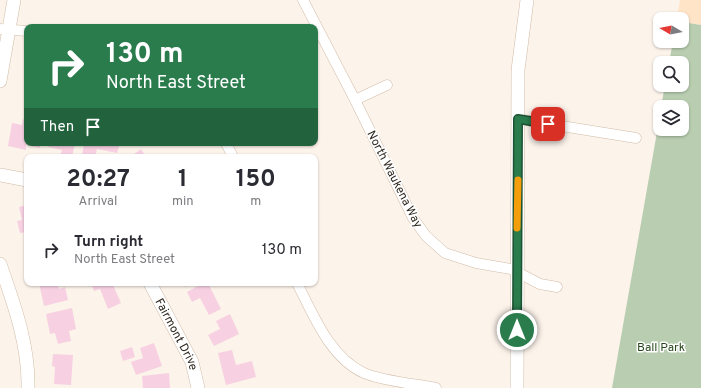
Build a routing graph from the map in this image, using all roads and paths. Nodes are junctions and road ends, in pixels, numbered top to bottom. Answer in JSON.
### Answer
{"nodes":[{"id":1,"x":14,"y":0,"type":"edge"},
{"id":2,"x":303,"y":0,"type":"edge"},
{"id":3,"x":527,"y":0,"type":"edge"},
{"id":4,"x":315,"y":24,"type":"edge"},
{"id":5,"x":318,"y":29,"type":"edge"},
{"id":6,"x":4,"y":30,"type":"edge"},
{"id":7,"x":24,"y":32,"type":"edge"},
{"id":8,"x":0,"y":81,"type":"edge"},
{"id":9,"x":387,"y":85,"type":"dead end"},
{"id":10,"x":355,"y":100,"type":"junction"},
{"id":11,"x":518,"y":119,"type":"junction"},
{"id":12,"x":636,"y":138,"type":"dead end"},
{"id":13,"x":0,"y":175,"type":"edge"},
{"id":14,"x":24,"y":179,"type":"edge"},
{"id":15,"x":0,"y":264,"type":"edge"},
{"id":16,"x":517,"y":272,"type":"junction"},
{"id":17,"x":152,"y":286,"type":"edge"},
{"id":18,"x":299,"y":286,"type":"edge"},
{"id":19,"x":557,"y":287,"type":"dead end"},
{"id":20,"x":28,"y":388,"type":"edge"},
{"id":21,"x":198,"y":388,"type":"edge"},
{"id":22,"x":436,"y":388,"type":"edge"},
{"id":23,"x":517,"y":388,"type":"edge"}],
"edges":[{"from":1,"to":6,"type":"street"},
{"from":2,"to":4,"type":"street","name":"North Waukena Way"},
{"from":3,"to":11,"type":"street"},
{"from":5,"to":10,"type":"street","name":"North Waukena Way"},
{"from":6,"to":7,"type":"street"},
{"from":6,"to":8,"type":"street"},
{"from":9,"to":10,"type":"street"},
{"from":10,"to":16,"type":"street","name":"North Waukena Way"},
{"from":11,"to":12,"type":"street"},
{"from":11,"to":16,"type":"street"},
{"from":13,"to":14,"type":"street"},
{"from":15,"to":20,"type":"street"},
{"from":16,"to":19,"type":"street","name":"North Waukena Way"},
{"from":16,"to":23,"type":"street"},
{"from":17,"to":21,"type":"street","name":"Fairmont Drive"},
{"from":18,"to":22,"type":"street"}]}
